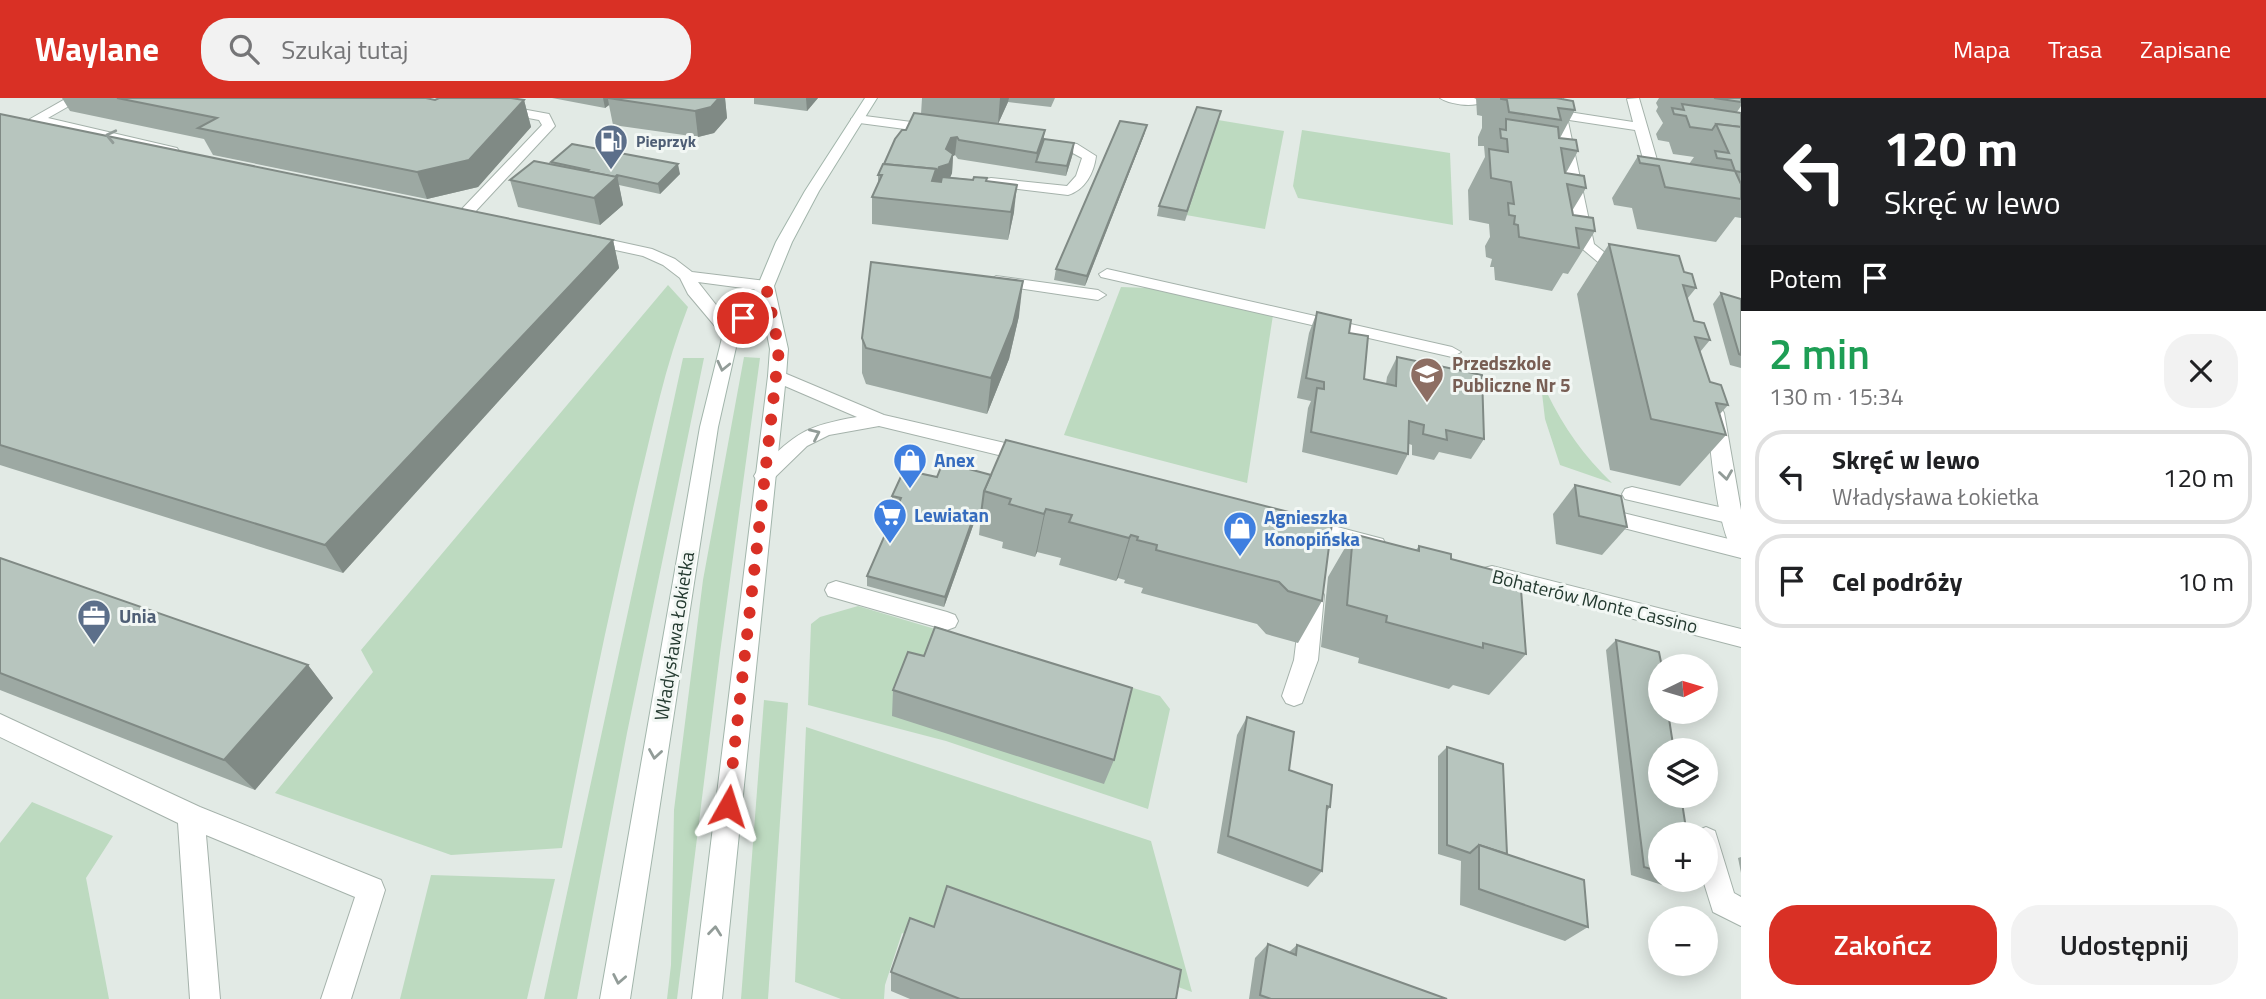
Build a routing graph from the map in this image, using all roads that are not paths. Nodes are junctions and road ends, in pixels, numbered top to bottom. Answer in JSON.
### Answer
{"nodes":[{"id":1,"x":77,"y":98,"type":"edge"},
{"id":2,"x":871,"y":98,"type":"edge"},
{"id":3,"x":1446,"y":98,"type":"edge"},
{"id":4,"x":1633,"y":99,"type":"edge"},
{"id":5,"x":1476,"y":102,"type":"dead end"},
{"id":6,"x":480,"y":106,"type":"edge"},
{"id":7,"x":1558,"y":106,"type":"edge"},
{"id":8,"x":1527,"y":110,"type":"edge"},
{"id":9,"x":860,"y":115,"type":"junction"},
{"id":10,"x":945,"y":127,"type":"edge"},
{"id":11,"x":1641,"y":127,"type":"junction"},
{"id":12,"x":1046,"y":131,"type":"edge"},
{"id":13,"x":1072,"y":134,"type":"dead end"},
{"id":14,"x":1037,"y":142,"type":"edge"},
{"id":15,"x":182,"y":155,"type":"edge"},
{"id":16,"x":973,"y":180,"type":"edge"},
{"id":17,"x":1657,"y":184,"type":"edge"},
{"id":18,"x":503,"y":223,"type":"edge"},
{"id":19,"x":569,"y":236,"type":"edge"},
{"id":20,"x":1107,"y":274,"type":"dead end"},
{"id":21,"x":687,"y":276,"type":"junction"},
{"id":22,"x":979,"y":279,"type":"edge"},
{"id":23,"x":766,"y":286,"type":"junction"},
{"id":24,"x":1640,"y":286,"type":"edge"},
{"id":25,"x":1098,"y":295,"type":"dead end"},
{"id":26,"x":731,"y":334,"type":"junction"},
{"id":27,"x":1452,"y":352,"type":"dead end"},
{"id":28,"x":777,"y":376,"type":"junction"},
{"id":29,"x":1712,"y":401,"type":"edge"},
{"id":30,"x":879,"y":420,"type":"junction"},
{"id":31,"x":1046,"y":460,"type":"edge"},
{"id":32,"x":764,"y":476,"type":"junction"},
{"id":33,"x":1632,"y":494,"type":"dead end"},
{"id":34,"x":1732,"y":517,"type":"junction"},
{"id":35,"x":1615,"y":519,"type":"edge"},
{"id":36,"x":1285,"y":521,"type":"edge"},
{"id":37,"x":1392,"y":549,"type":"edge"},
{"id":38,"x":1741,"y":549,"type":"edge"},
{"id":39,"x":1320,"y":552,"type":"junction"},
{"id":40,"x":1472,"y":569,"type":"edge"},
{"id":41,"x":836,"y":590,"type":"dead end"},
{"id":42,"x":947,"y":621,"type":"dead end"},
{"id":43,"x":1741,"y":638,"type":"edge"},
{"id":44,"x":1294,"y":696,"type":"dead end"},
{"id":45,"x":0,"y":725,"type":"edge"},
{"id":46,"x":191,"y":816,"type":"junction"},
{"id":47,"x":1718,"y":884,"type":"edge"},
{"id":48,"x":1741,"y":912,"type":"edge"},
{"id":49,"x":205,"y":999,"type":"edge"},
{"id":50,"x":336,"y":999,"type":"edge"},
{"id":51,"x":615,"y":999,"type":"edge"},
{"id":52,"x":707,"y":999,"type":"edge"}],
"edges":[{"from":15,"to":1,"type":"main road","one_way":true},
{"from":2,"to":9,"type":"main road","name":"Władysława Łokietka"},
{"from":3,"to":5,"type":"main road"},
{"from":4,"to":11,"type":"main road"},
{"from":6,"to":18,"type":"main road"},
{"from":7,"to":8,"type":"main road"},
{"from":7,"to":11,"type":"main road"},
{"from":7,"to":24,"type":"main road"},
{"from":9,"to":10,"type":"main road"},
{"from":9,"to":23,"type":"main road","name":"Władysława Łokietka"},
{"from":11,"to":17,"type":"main road"},
{"from":12,"to":13,"type":"main road"},
{"from":14,"to":16,"type":"main road"},
{"from":19,"to":21,"type":"main road"},
{"from":20,"to":27,"type":"main road"},
{"from":21,"to":23,"type":"main road"},
{"from":21,"to":26,"type":"main road"},
{"from":22,"to":25,"type":"main road"},
{"from":23,"to":26,"type":"main road","name":"Władysława Łokietka"},
{"from":23,"to":28,"type":"main road"},
{"from":26,"to":51,"type":"main road","name":"Władysława Łokietka","one_way":true},
{"from":28,"to":30,"type":"main road"},
{"from":28,"to":32,"type":"main road"},
{"from":29,"to":34,"type":"main road","one_way":true},
{"from":30,"to":31,"type":"main road"},
{"from":32,"to":30,"type":"main road","one_way":true},
{"from":52,"to":32,"type":"main road","one_way":true},
{"from":33,"to":34,"type":"main road"},
{"from":34,"to":38,"type":"main road"},
{"from":35,"to":38,"type":"main road"},
{"from":36,"to":39,"type":"main road"},
{"from":37,"to":39,"type":"main road"},
{"from":39,"to":44,"type":"main road"},
{"from":40,"to":43,"type":"main road","name":"Bohaterów Monte Cassino"},
{"from":41,"to":42,"type":"main road"},
{"from":45,"to":46,"type":"main road"},
{"from":46,"to":49,"type":"main road"},
{"from":46,"to":50,"type":"main road"},
{"from":47,"to":48,"type":"main road"}]}
